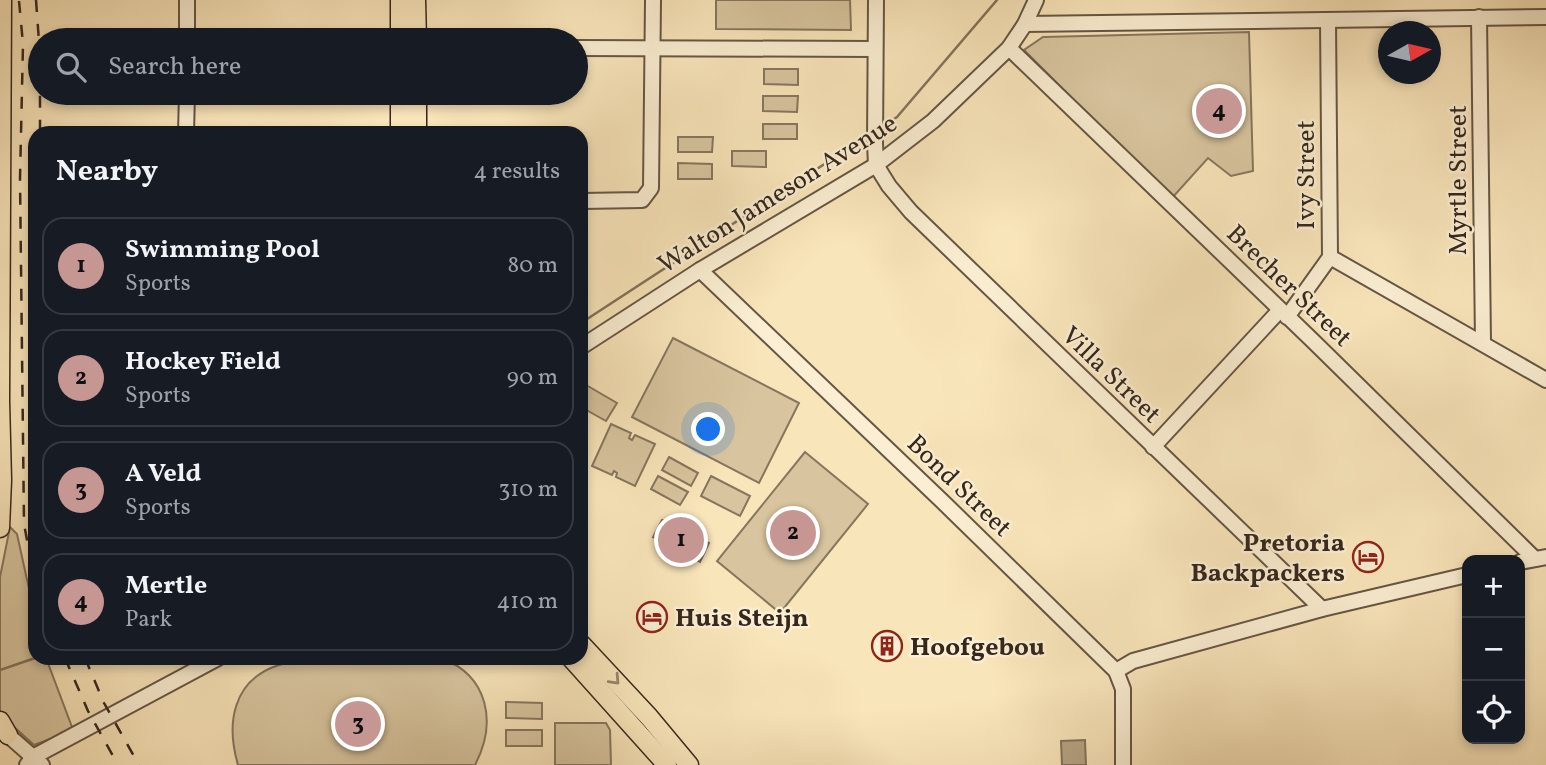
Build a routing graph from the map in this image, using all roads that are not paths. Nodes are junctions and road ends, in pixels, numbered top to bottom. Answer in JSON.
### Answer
{"nodes":[{"id":1,"x":2,"y":0,"type":"edge"},
{"id":2,"x":187,"y":0,"type":"edge"},
{"id":3,"x":400,"y":0,"type":"edge"},
{"id":4,"x":416,"y":0,"type":"edge"},
{"id":5,"x":653,"y":0,"type":"edge"},
{"id":6,"x":876,"y":0,"type":"edge"},
{"id":7,"x":1036,"y":0,"type":"edge"},
{"id":8,"x":1479,"y":17,"type":"junction"},
{"id":9,"x":1546,"y":17,"type":"edge"},
{"id":10,"x":1328,"y":20,"type":"junction"},
{"id":11,"x":1025,"y":24,"type":"junction"},
{"id":12,"x":1,"y":28,"type":"edge"},
{"id":13,"x":187,"y":28,"type":"edge"},
{"id":14,"x":400,"y":28,"type":"edge"},
{"id":15,"x":417,"y":28,"type":"edge"},
{"id":16,"x":588,"y":48,"type":"edge"},
{"id":17,"x":653,"y":48,"type":"junction"},
{"id":18,"x":1009,"y":48,"type":"junction"},
{"id":19,"x":875,"y":49,"type":"junction"},
{"id":20,"x":187,"y":105,"type":"edge"},
{"id":21,"x":400,"y":105,"type":"edge"},
{"id":22,"x":417,"y":105,"type":"edge"},
{"id":23,"x":186,"y":126,"type":"edge"},
{"id":24,"x":400,"y":126,"type":"edge"},
{"id":25,"x":417,"y":126,"type":"edge"},
{"id":26,"x":876,"y":165,"type":"junction"},
{"id":27,"x":588,"y":201,"type":"edge"},
{"id":28,"x":1330,"y":257,"type":"junction"},
{"id":29,"x":700,"y":270,"type":"junction"},
{"id":30,"x":1,"y":277,"type":"edge"},
{"id":31,"x":1284,"y":314,"type":"junction"},
{"id":32,"x":588,"y":342,"type":"edge"},
{"id":33,"x":1483,"y":342,"type":"junction"},
{"id":34,"x":1546,"y":380,"type":"edge"},
{"id":35,"x":0,"y":402,"type":"edge"},
{"id":36,"x":1153,"y":447,"type":"junction"},
{"id":37,"x":1,"y":481,"type":"edge"},
{"id":38,"x":0,"y":528,"type":"edge"},
{"id":39,"x":1540,"y":558,"type":"edge"},
{"id":40,"x":1462,"y":576,"type":"edge"},
{"id":41,"x":1322,"y":609,"type":"junction"},
{"id":42,"x":588,"y":652,"type":"edge"},
{"id":43,"x":206,"y":665,"type":"edge"},
{"id":44,"x":577,"y":665,"type":"edge"},
{"id":45,"x":1116,"y":671,"type":"junction"},
{"id":46,"x":649,"y":717,"type":"junction"},
{"id":47,"x":3,"y":728,"type":"edge"},
{"id":48,"x":635,"y":729,"type":"junction"},
{"id":49,"x":34,"y":762,"type":"edge"},
{"id":50,"x":667,"y":765,"type":"edge"},
{"id":51,"x":689,"y":765,"type":"edge"},
{"id":52,"x":1123,"y":765,"type":"edge"}],
"edges":[{"from":1,"to":12,"type":"main road"},
{"from":2,"to":13,"type":"street"},
{"from":3,"to":14,"type":"main road"},
{"from":4,"to":15,"type":"main road"},
{"from":5,"to":17,"type":"street"},
{"from":6,"to":19,"type":"street"},
{"from":7,"to":11,"type":"street","name":"Walton Jameson Avenue"},
{"from":8,"to":9,"type":"street"},
{"from":8,"to":10,"type":"street"},
{"from":8,"to":33,"type":"street","name":"Myrtle Street"},
{"from":10,"to":11,"type":"street"},
{"from":10,"to":28,"type":"street","name":"Ivy Street"},
{"from":11,"to":18,"type":"street","name":"Walton Jameson Avenue"},
{"from":12,"to":30,"type":"main road"},
{"from":16,"to":17,"type":"street"},
{"from":17,"to":19,"type":"street"},
{"from":17,"to":27,"type":"street"},
{"from":18,"to":26,"type":"street","name":"Walton Jameson Avenue"},
{"from":18,"to":31,"type":"street","name":"Brecher Street"},
{"from":19,"to":26,"type":"street"},
{"from":20,"to":23,"type":"street"},
{"from":21,"to":24,"type":"main road"},
{"from":22,"to":25,"type":"main road"},
{"from":26,"to":29,"type":"street","name":"Walton Jameson Avenue"},
{"from":26,"to":36,"type":"street","name":"Villa Street"},
{"from":28,"to":31,"type":"street","name":"Ivy Street"},
{"from":28,"to":33,"type":"street"},
{"from":29,"to":32,"type":"street","name":"Walton Jameson Avenue"},
{"from":29,"to":45,"type":"street","name":"Bond Street"},
{"from":30,"to":35,"type":"main road"},
{"from":31,"to":36,"type":"street","name":"Ivy Street"},
{"from":31,"to":39,"type":"street","name":"Brecher Street"},
{"from":33,"to":34,"type":"street"},
{"from":35,"to":37,"type":"main road"},
{"from":36,"to":41,"type":"street","name":"Villa Street"},
{"from":37,"to":38,"type":"main road"},
{"from":40,"to":41,"type":"street"},
{"from":41,"to":45,"type":"street"},
{"from":42,"to":46,"type":"main road","one_way":true},
{"from":43,"to":49,"type":"street"},
{"from":44,"to":48,"type":"main road"},
{"from":45,"to":52,"type":"street"},
{"from":46,"to":48,"type":"main road"},
{"from":46,"to":51,"type":"main road"},
{"from":47,"to":49,"type":"street"},
{"from":48,"to":50,"type":"main road"}]}
